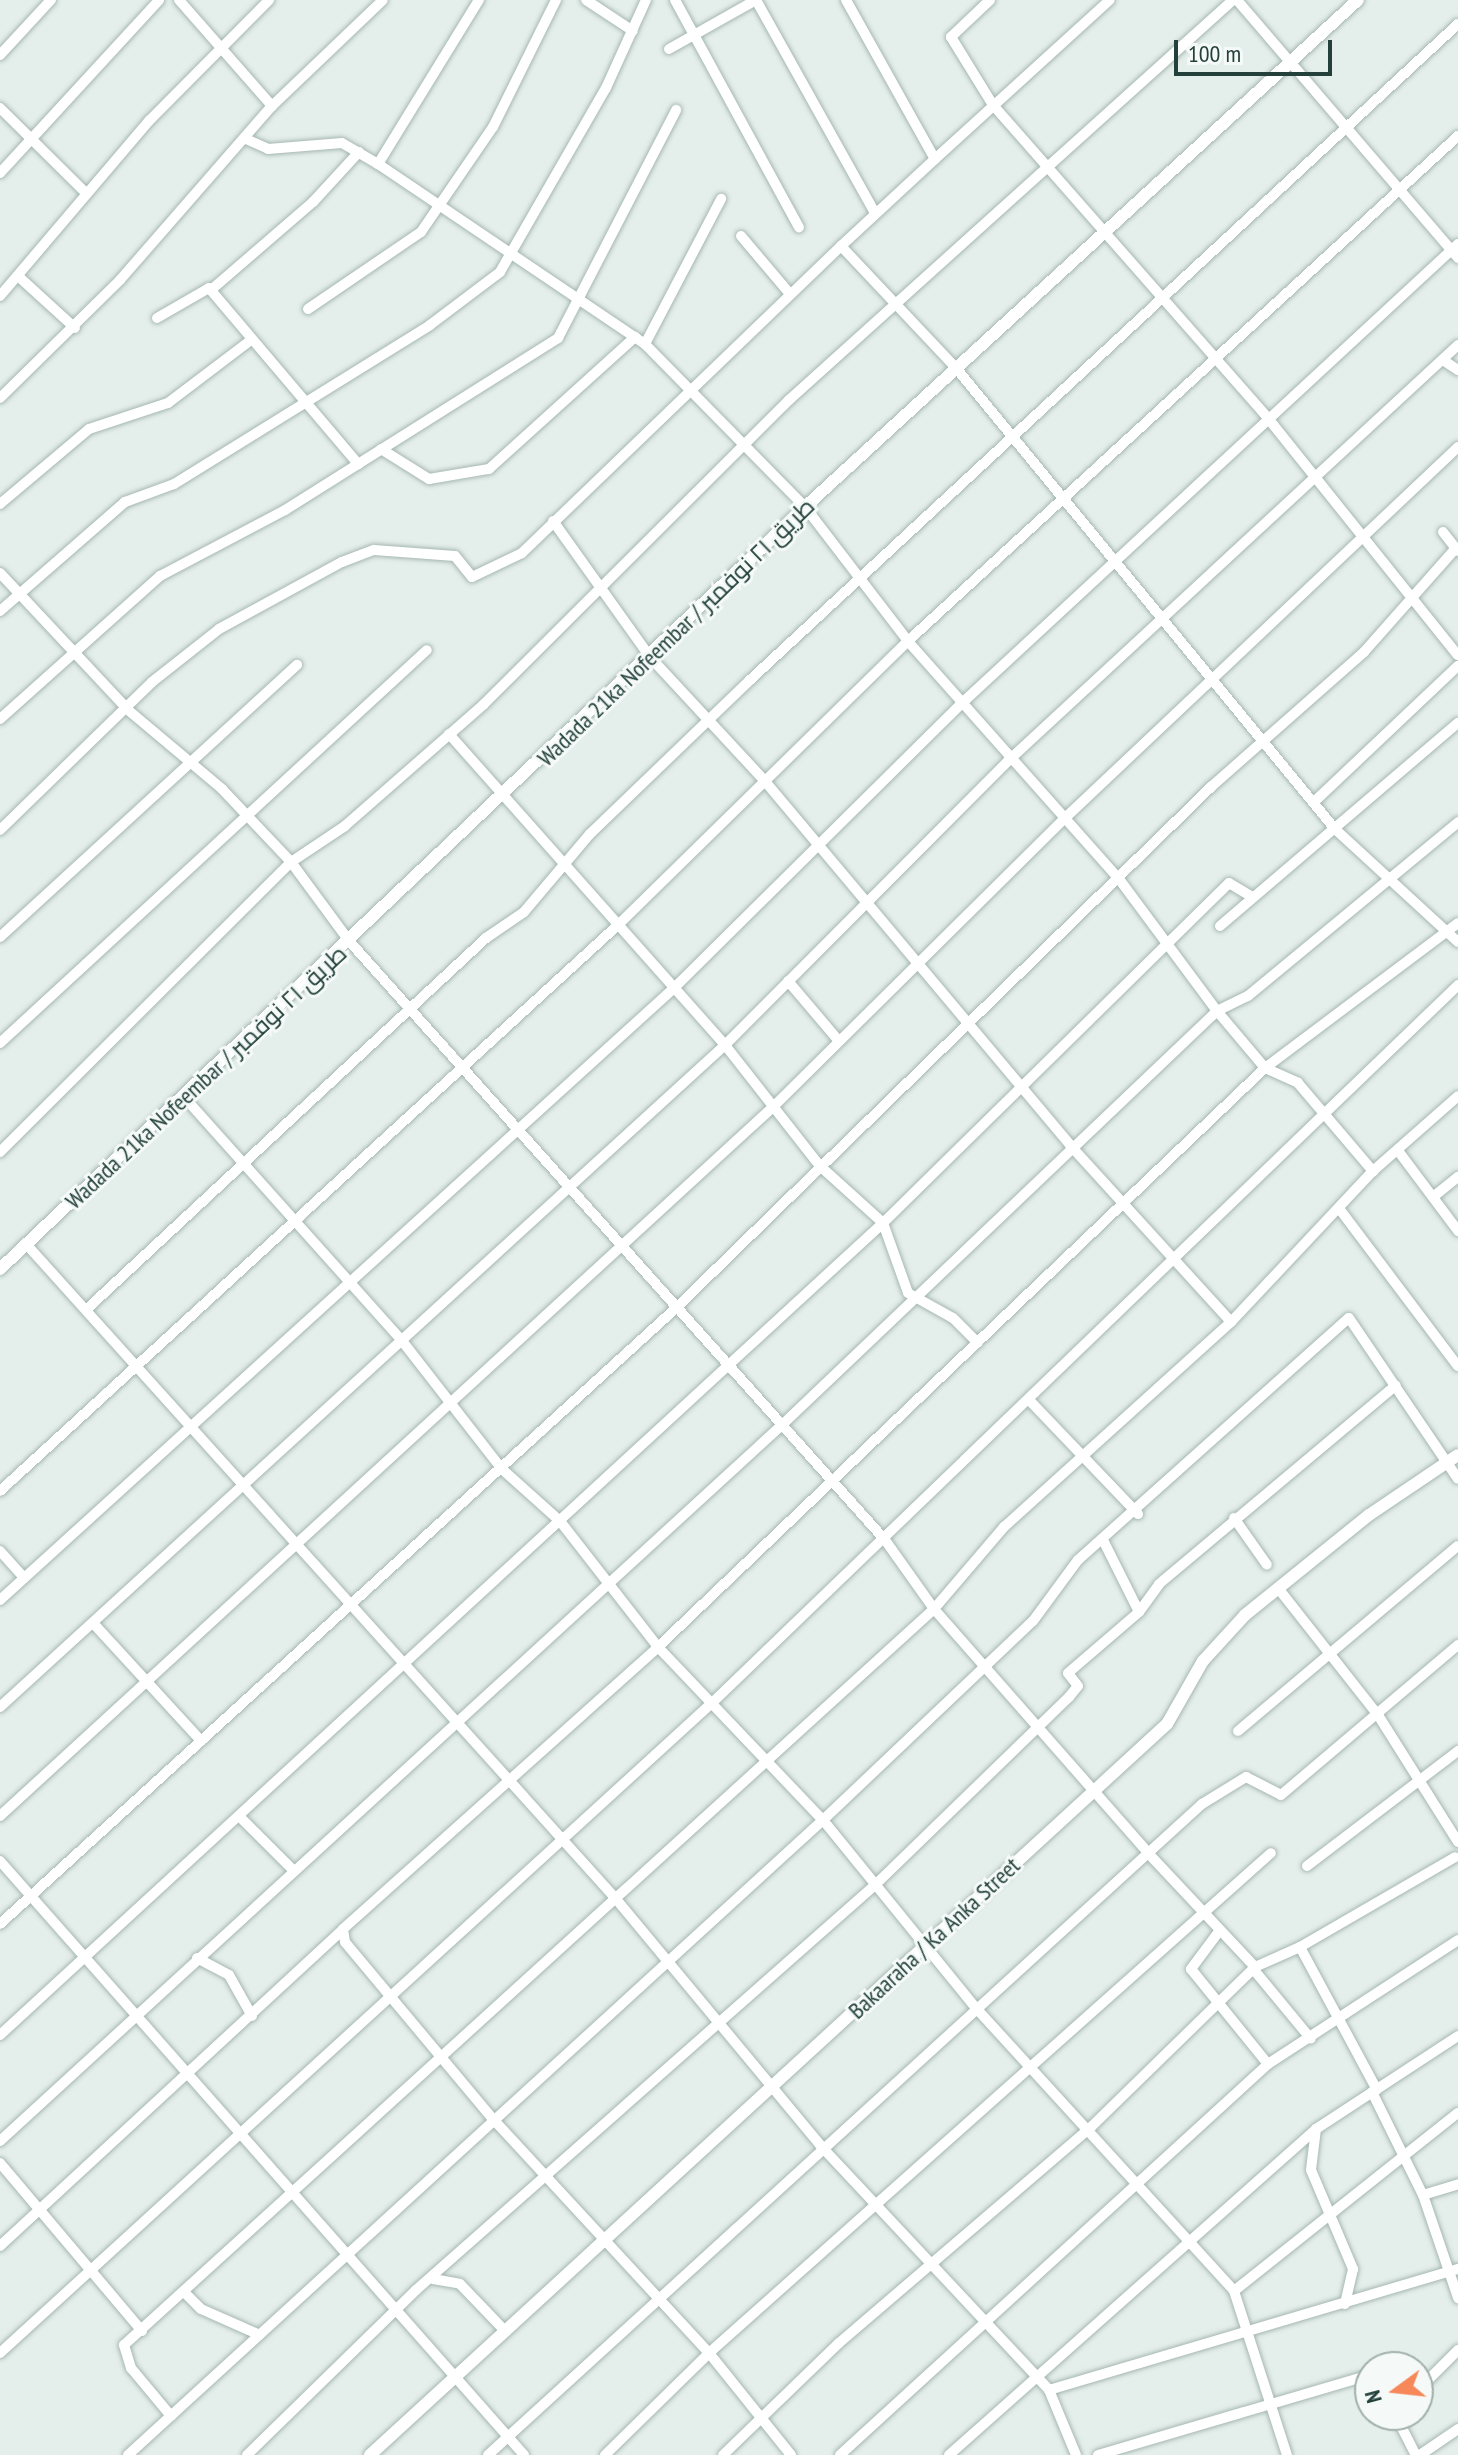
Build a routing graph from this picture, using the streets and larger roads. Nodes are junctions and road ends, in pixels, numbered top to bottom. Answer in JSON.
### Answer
{"nodes":[{"id":1,"x":51,"y":0,"type":"edge"},
{"id":2,"x":159,"y":0,"type":"edge"},
{"id":3,"x":179,"y":0,"type":"edge"},
{"id":4,"x":269,"y":0,"type":"edge"},
{"id":5,"x":383,"y":0,"type":"edge"},
{"id":6,"x":479,"y":0,"type":"edge"},
{"id":7,"x":556,"y":0,"type":"edge"},
{"id":8,"x":586,"y":0,"type":"edge"},
{"id":9,"x":646,"y":0,"type":"edge"},
{"id":10,"x":675,"y":0,"type":"edge"},
{"id":11,"x":756,"y":0,"type":"edge"},
{"id":12,"x":846,"y":0,"type":"edge"},
{"id":13,"x":990,"y":0,"type":"edge"},
{"id":14,"x":1110,"y":0,"type":"edge"},
{"id":15,"x":1235,"y":0,"type":"edge"},
{"id":16,"x":1358,"y":0,"type":"edge"},
{"id":17,"x":1458,"y":24,"type":"edge"},
{"id":18,"x":633,"y":31,"type":"junction"},
{"id":19,"x":691,"y":31,"type":"junction"},
{"id":20,"x":226,"y":45,"type":"junction"},
{"id":21,"x":669,"y":49,"type":"dead end"},
{"id":22,"x":0,"y":55,"type":"edge"},
{"id":23,"x":1290,"y":62,"type":"junction"},
{"id":24,"x":993,"y":105,"type":"junction"},
{"id":25,"x":272,"y":106,"type":"junction"},
{"id":26,"x":0,"y":108,"type":"edge"},
{"id":27,"x":676,"y":110,"type":"dead end"},
{"id":28,"x":1346,"y":128,"type":"junction"},
{"id":29,"x":1458,"y":136,"type":"edge"},
{"id":30,"x":29,"y":138,"type":"junction"},
{"id":31,"x":246,"y":139,"type":"junction"},
{"id":32,"x":359,"y":152,"type":"junction"},
{"id":33,"x":935,"y":159,"type":"junction"},
{"id":34,"x":378,"y":164,"type":"junction"},
{"id":35,"x":1047,"y":166,"type":"junction"},
{"id":36,"x":0,"y":173,"type":"edge"},
{"id":37,"x":1398,"y":191,"type":"junction"},
{"id":38,"x":87,"y":194,"type":"junction"},
{"id":39,"x":721,"y":199,"type":"dead end"},
{"id":40,"x":439,"y":209,"type":"junction"},
{"id":41,"x":875,"y":213,"type":"junction"},
{"id":42,"x":799,"y":227,"type":"dead end"},
{"id":43,"x":1105,"y":229,"type":"junction"},
{"id":44,"x":741,"y":236,"type":"dead end"},
{"id":45,"x":841,"y":246,"type":"junction"},
{"id":46,"x":1456,"y":251,"type":"edge"},
{"id":47,"x":514,"y":256,"type":"junction"},
{"id":48,"x":18,"y":276,"type":"junction"},
{"id":49,"x":211,"y":290,"type":"junction"},
{"id":50,"x":790,"y":294,"type":"junction"},
{"id":51,"x":1159,"y":294,"type":"junction"},
{"id":52,"x":0,"y":296,"type":"edge"},
{"id":53,"x":583,"y":301,"type":"junction"},
{"id":54,"x":892,"y":304,"type":"junction"},
{"id":55,"x":308,"y":309,"type":"dead end"},
{"id":56,"x":157,"y":318,"type":"dead end"},
{"id":57,"x":75,"y":328,"type":"junction"},
{"id":58,"x":635,"y":337,"type":"junction"},
{"id":59,"x":251,"y":340,"type":"junction"},
{"id":60,"x":645,"y":344,"type":"junction"},
{"id":61,"x":1458,"y":345,"type":"edge"},
{"id":62,"x":1214,"y":357,"type":"junction"},
{"id":63,"x":1443,"y":360,"type":"junction"},
{"id":64,"x":956,"y":368,"type":"junction"},
{"id":65,"x":1458,"y":370,"type":"edge"},
{"id":66,"x":692,"y":389,"type":"junction"},
{"id":67,"x":0,"y":398,"type":"edge"},
{"id":68,"x":306,"y":399,"type":"junction"},
{"id":69,"x":1267,"y":417,"type":"junction"},
{"id":70,"x":1010,"y":435,"type":"junction"},
{"id":71,"x":746,"y":443,"type":"junction"},
{"id":72,"x":381,"y":449,"type":"junction"},
{"id":73,"x":1456,"y":454,"type":"edge"},
{"id":74,"x":358,"y":464,"type":"junction"},
{"id":75,"x":1317,"y":481,"type":"junction"},
{"id":76,"x":1060,"y":495,"type":"junction"},
{"id":77,"x":0,"y":504,"type":"edge"},
{"id":78,"x":805,"y":507,"type":"junction"},
{"id":79,"x":553,"y":521,"type":"junction"},
{"id":80,"x":1443,"y":532,"type":"dead end"},
{"id":81,"x":1367,"y":536,"type":"junction"},
{"id":82,"x":1456,"y":550,"type":"edge"},
{"id":83,"x":1114,"y":560,"type":"junction"},
{"id":84,"x":0,"y":573,"type":"edge"},
{"id":85,"x":861,"y":576,"type":"junction"},
{"id":86,"x":600,"y":586,"type":"junction"},
{"id":87,"x":19,"y":594,"type":"junction"},
{"id":88,"x":1417,"y":598,"type":"junction"},
{"id":89,"x":0,"y":611,"type":"edge"},
{"id":90,"x":1163,"y":615,"type":"junction"},
{"id":91,"x":908,"y":641,"type":"junction"},
{"id":92,"x":427,"y":650,"type":"dead end"},
{"id":93,"x":71,"y":652,"type":"junction"},
{"id":94,"x":1458,"y":655,"type":"edge"},
{"id":95,"x":650,"y":657,"type":"junction"},
{"id":96,"x":297,"y":665,"type":"dead end"},
{"id":97,"x":1458,"y":666,"type":"edge"},
{"id":98,"x":1211,"y":680,"type":"junction"},
{"id":99,"x":961,"y":704,"type":"junction"},
{"id":100,"x":128,"y":710,"type":"junction"},
{"id":101,"x":0,"y":719,"type":"edge"},
{"id":102,"x":708,"y":721,"type":"junction"},
{"id":103,"x":1458,"y":723,"type":"edge"},
{"id":104,"x":449,"y":734,"type":"junction"},
{"id":105,"x":1265,"y":740,"type":"junction"},
{"id":106,"x":1008,"y":761,"type":"junction"},
{"id":107,"x":185,"y":762,"type":"junction"},
{"id":108,"x":764,"y":780,"type":"junction"},
{"id":109,"x":507,"y":796,"type":"junction"},
{"id":110,"x":1315,"y":801,"type":"junction"},
{"id":111,"x":244,"y":813,"type":"junction"},
{"id":112,"x":1064,"y":819,"type":"junction"},
{"id":113,"x":1458,"y":822,"type":"edge"},
{"id":114,"x":1335,"y":829,"type":"junction"},
{"id":115,"x":0,"y":830,"type":"edge"},
{"id":116,"x":818,"y":843,"type":"junction"},
{"id":117,"x":291,"y":862,"type":"junction"},
{"id":118,"x":567,"y":862,"type":"junction"},
{"id":119,"x":1119,"y":879,"type":"junction"},
{"id":120,"x":1394,"y":879,"type":"junction"},
{"id":121,"x":1252,"y":897,"type":"junction"},
{"id":122,"x":869,"y":902,"type":"junction"},
{"id":123,"x":618,"y":925,"type":"junction"},
{"id":124,"x":1220,"y":926,"type":"dead end"},
{"id":125,"x":1454,"y":927,"type":"edge"},
{"id":126,"x":0,"y":937,"type":"edge"},
{"id":127,"x":1168,"y":941,"type":"junction"},
{"id":128,"x":350,"y":942,"type":"junction"},
{"id":129,"x":1458,"y":942,"type":"edge"},
{"id":130,"x":918,"y":963,"type":"junction"},
{"id":131,"x":788,"y":981,"type":"junction"},
{"id":132,"x":1458,"y":985,"type":"edge"},
{"id":133,"x":673,"y":989,"type":"junction"},
{"id":134,"x":410,"y":1009,"type":"junction"},
{"id":135,"x":1217,"y":1011,"type":"junction"},
{"id":136,"x":968,"y":1025,"type":"junction"},
{"id":137,"x":838,"y":1040,"type":"junction"},
{"id":138,"x":0,"y":1043,"type":"edge"},
{"id":139,"x":725,"y":1045,"type":"junction"},
{"id":140,"x":463,"y":1066,"type":"junction"},
{"id":141,"x":1265,"y":1068,"type":"junction"},
{"id":142,"x":1018,"y":1082,"type":"junction"},
{"id":143,"x":1458,"y":1096,"type":"edge"},
{"id":144,"x":185,"y":1098,"type":"junction"},
{"id":145,"x":774,"y":1106,"type":"junction"},
{"id":146,"x":1328,"y":1117,"type":"junction"},
{"id":147,"x":515,"y":1128,"type":"junction"},
{"id":148,"x":1070,"y":1145,"type":"junction"},
{"id":149,"x":0,"y":1152,"type":"edge"},
{"id":150,"x":1399,"y":1152,"type":"junction"},
{"id":151,"x":239,"y":1165,"type":"junction"},
{"id":152,"x":820,"y":1166,"type":"junction"},
{"id":153,"x":1373,"y":1171,"type":"junction"},
{"id":154,"x":1458,"y":1177,"type":"edge"},
{"id":155,"x":568,"y":1189,"type":"junction"},
{"id":156,"x":1433,"y":1197,"type":"junction"},
{"id":157,"x":1123,"y":1204,"type":"junction"},
{"id":158,"x":1341,"y":1211,"type":"junction"},
{"id":159,"x":883,"y":1223,"type":"junction"},
{"id":160,"x":293,"y":1225,"type":"junction"},
{"id":161,"x":1458,"y":1231,"type":"edge"},
{"id":162,"x":27,"y":1245,"type":"junction"},
{"id":163,"x":623,"y":1248,"type":"junction"},
{"id":164,"x":1175,"y":1262,"type":"junction"},
{"id":165,"x":0,"y":1269,"type":"edge"},
{"id":166,"x":349,"y":1283,"type":"junction"},
{"id":167,"x":912,"y":1295,"type":"junction"},
{"id":168,"x":88,"y":1308,"type":"junction"},
{"id":169,"x":676,"y":1308,"type":"junction"},
{"id":170,"x":1231,"y":1322,"type":"junction"},
{"id":171,"x":403,"y":1342,"type":"junction"},
{"id":172,"x":978,"y":1343,"type":"junction"},
{"id":173,"x":728,"y":1364,"type":"junction"},
{"id":174,"x":137,"y":1366,"type":"junction"},
{"id":175,"x":1458,"y":1366,"type":"edge"},
{"id":176,"x":1396,"y":1385,"type":"junction"},
{"id":177,"x":1031,"y":1402,"type":"junction"},
{"id":178,"x":449,"y":1408,"type":"junction"},
{"id":179,"x":783,"y":1424,"type":"junction"},
{"id":180,"x":192,"y":1428,"type":"junction"},
{"id":181,"x":1087,"y":1459,"type":"junction"},
{"id":182,"x":1452,"y":1459,"type":"edge"},
{"id":183,"x":502,"y":1469,"type":"junction"},
{"id":184,"x":1458,"y":1479,"type":"edge"},
{"id":185,"x":832,"y":1483,"type":"junction"},
{"id":186,"x":245,"y":1487,"type":"junction"},
{"id":187,"x":0,"y":1491,"type":"edge"},
{"id":188,"x":1138,"y":1514,"type":"junction"},
{"id":189,"x":1234,"y":1518,"type":"junction"},
{"id":190,"x":560,"y":1521,"type":"junction"},
{"id":191,"x":885,"y":1540,"type":"junction"},
{"id":192,"x":1103,"y":1540,"type":"junction"},
{"id":193,"x":296,"y":1542,"type":"junction"},
{"id":194,"x":1458,"y":1546,"type":"edge"},
{"id":195,"x":0,"y":1551,"type":"edge"},
{"id":196,"x":1267,"y":1565,"type":"dead end"},
{"id":197,"x":24,"y":1578,"type":"junction"},
{"id":198,"x":607,"y":1583,"type":"junction"},
{"id":199,"x":1278,"y":1588,"type":"junction"},
{"id":200,"x":0,"y":1600,"type":"edge"},
{"id":201,"x":351,"y":1605,"type":"junction"},
{"id":202,"x":934,"y":1609,"type":"junction"},
{"id":203,"x":1139,"y":1612,"type":"junction"},
{"id":204,"x":93,"y":1623,"type":"junction"},
{"id":205,"x":1458,"y":1645,"type":"edge"},
{"id":206,"x":658,"y":1647,"type":"junction"},
{"id":207,"x":1329,"y":1652,"type":"junction"},
{"id":208,"x":403,"y":1663,"type":"junction"},
{"id":209,"x":984,"y":1666,"type":"junction"},
{"id":210,"x":149,"y":1680,"type":"junction"},
{"id":211,"x":713,"y":1702,"type":"junction"},
{"id":212,"x":0,"y":1707,"type":"edge"},
{"id":213,"x":1378,"y":1715,"type":"junction"},
{"id":214,"x":454,"y":1722,"type":"junction"},
{"id":215,"x":1037,"y":1727,"type":"junction"},
{"id":216,"x":1238,"y":1731,"type":"dead end"},
{"id":217,"x":201,"y":1741,"type":"junction"},
{"id":218,"x":1458,"y":1751,"type":"edge"},
{"id":219,"x":765,"y":1760,"type":"junction"},
{"id":220,"x":505,"y":1782,"type":"junction"},
{"id":221,"x":1420,"y":1784,"type":"junction"},
{"id":222,"x":1094,"y":1791,"type":"junction"},
{"id":223,"x":0,"y":1816,"type":"edge"},
{"id":224,"x":239,"y":1816,"type":"junction"},
{"id":225,"x":823,"y":1820,"type":"junction"},
{"id":226,"x":1457,"y":1837,"type":"edge"},
{"id":227,"x":560,"y":1838,"type":"junction"},
{"id":228,"x":1148,"y":1853,"type":"junction"},
{"id":229,"x":1271,"y":1853,"type":"dead end"},
{"id":230,"x":1456,"y":1860,"type":"edge"},
{"id":231,"x":0,"y":1861,"type":"edge"},
{"id":232,"x":1307,"y":1866,"type":"dead end"},
{"id":233,"x":292,"y":1869,"type":"junction"},
{"id":234,"x":874,"y":1886,"type":"junction"},
{"id":235,"x":31,"y":1896,"type":"junction"},
{"id":236,"x":616,"y":1899,"type":"junction"},
{"id":237,"x":1206,"y":1912,"type":"junction"},
{"id":238,"x":0,"y":1924,"type":"edge"},
{"id":239,"x":343,"y":1929,"type":"junction"},
{"id":240,"x":1220,"y":1930,"type":"junction"},
{"id":241,"x":1458,"y":1940,"type":"edge"},
{"id":242,"x":1300,"y":1947,"type":"junction"},
{"id":243,"x":929,"y":1949,"type":"junction"},
{"id":244,"x":197,"y":1958,"type":"junction"},
{"id":245,"x":82,"y":1959,"type":"junction"},
{"id":246,"x":667,"y":1962,"type":"junction"},
{"id":247,"x":1255,"y":1969,"type":"junction"},
{"id":248,"x":393,"y":1994,"type":"junction"},
{"id":249,"x":1219,"y":2002,"type":"junction"},
{"id":250,"x":976,"y":2008,"type":"junction"},
{"id":251,"x":131,"y":2016,"type":"junction"},
{"id":252,"x":252,"y":2016,"type":"junction"},
{"id":253,"x":1340,"y":2022,"type":"junction"},
{"id":254,"x":721,"y":2023,"type":"junction"},
{"id":255,"x":0,"y":2035,"type":"edge"},
{"id":256,"x":1458,"y":2036,"type":"edge"},
{"id":257,"x":1311,"y":2039,"type":"junction"},
{"id":258,"x":443,"y":2056,"type":"junction"},
{"id":259,"x":1268,"y":2064,"type":"junction"},
{"id":260,"x":1033,"y":2069,"type":"junction"},
{"id":261,"x":186,"y":2075,"type":"junction"},
{"id":262,"x":773,"y":2084,"type":"junction"},
{"id":263,"x":1374,"y":2091,"type":"junction"},
{"id":264,"x":1458,"y":2113,"type":"edge"},
{"id":265,"x":492,"y":2118,"type":"junction"},
{"id":266,"x":1091,"y":2127,"type":"junction"},
{"id":267,"x":1316,"y":2129,"type":"junction"},
{"id":268,"x":238,"y":2136,"type":"junction"},
{"id":269,"x":0,"y":2141,"type":"edge"},
{"id":270,"x":820,"y":2145,"type":"junction"},
{"id":271,"x":1408,"y":2160,"type":"junction"},
{"id":272,"x":0,"y":2163,"type":"edge"},
{"id":273,"x":546,"y":2181,"type":"junction"},
{"id":274,"x":1458,"y":2184,"type":"edge"},
{"id":275,"x":1139,"y":2188,"type":"junction"},
{"id":276,"x":1423,"y":2195,"type":"junction"},
{"id":277,"x":292,"y":2197,"type":"junction"},
{"id":278,"x":880,"y":2202,"type":"junction"},
{"id":279,"x":37,"y":2213,"type":"junction"},
{"id":280,"x":1328,"y":2218,"type":"junction"},
{"id":281,"x":602,"y":2241,"type":"junction"},
{"id":282,"x":0,"y":2246,"type":"edge"},
{"id":283,"x":1191,"y":2246,"type":"junction"},
{"id":284,"x":346,"y":2259,"type":"junction"},
{"id":285,"x":935,"y":2263,"type":"junction"},
{"id":286,"x":1454,"y":2270,"type":"edge"},
{"id":287,"x":90,"y":2275,"type":"junction"},
{"id":288,"x":433,"y":2279,"type":"junction"},
{"id":289,"x":1234,"y":2291,"type":"junction"},
{"id":290,"x":186,"y":2294,"type":"junction"},
{"id":291,"x":1458,"y":2298,"type":"edge"},
{"id":292,"x":657,"y":2300,"type":"junction"},
{"id":293,"x":1345,"y":2304,"type":"junction"},
{"id":294,"x":397,"y":2316,"type":"junction"},
{"id":295,"x":984,"y":2322,"type":"junction"},
{"id":296,"x":142,"y":2331,"type":"junction"},
{"id":297,"x":506,"y":2332,"type":"junction"},
{"id":298,"x":1249,"y":2333,"type":"junction"},
{"id":299,"x":260,"y":2335,"type":"junction"},
{"id":300,"x":1458,"y":2350,"type":"edge"},
{"id":301,"x":0,"y":2353,"type":"edge"},
{"id":302,"x":709,"y":2353,"type":"junction"},
{"id":303,"x":1434,"y":2373,"type":"edge"},
{"id":304,"x":457,"y":2379,"type":"junction"},
{"id":305,"x":1038,"y":2380,"type":"junction"},
{"id":306,"x":1354,"y":2380,"type":"edge"},
{"id":307,"x":1049,"y":2390,"type":"junction"},
{"id":308,"x":1271,"y":2403,"type":"junction"},
{"id":309,"x":171,"y":2416,"type":"junction"},
{"id":310,"x":764,"y":2418,"type":"junction"},
{"id":311,"x":1458,"y":2429,"type":"edge"},
{"id":312,"x":1404,"y":2431,"type":"edge"},
{"id":313,"x":507,"y":2437,"type":"junction"},
{"id":314,"x":128,"y":2455,"type":"edge"},
{"id":315,"x":247,"y":2455,"type":"edge"},
{"id":316,"x":370,"y":2455,"type":"edge"},
{"id":317,"x":488,"y":2455,"type":"edge"},
{"id":318,"x":524,"y":2455,"type":"edge"},
{"id":319,"x":605,"y":2455,"type":"edge"},
{"id":320,"x":723,"y":2455,"type":"edge"},
{"id":321,"x":791,"y":2455,"type":"edge"},
{"id":322,"x":840,"y":2455,"type":"edge"},
{"id":323,"x":949,"y":2455,"type":"edge"},
{"id":324,"x":1076,"y":2455,"type":"edge"},
{"id":325,"x":1098,"y":2455,"type":"edge"},
{"id":326,"x":1287,"y":2455,"type":"edge"},
{"id":327,"x":1418,"y":2455,"type":"edge"}],
"edges":[{"from":1,"to":22,"type":"street"},
{"from":2,"to":30,"type":"street"},
{"from":3,"to":20,"type":"street"},
{"from":4,"to":20,"type":"street"},
{"from":5,"to":25,"type":"street"},
{"from":6,"to":34,"type":"street"},
{"from":7,"to":40,"type":"street"},
{"from":8,"to":18,"type":"street"},
{"from":9,"to":18,"type":"street"},
{"from":10,"to":19,"type":"street"},
{"from":11,"to":19,"type":"street"},
{"from":11,"to":41,"type":"street"},
{"from":12,"to":33,"type":"street"},
{"from":13,"to":24,"type":"street"},
{"from":14,"to":24,"type":"street"},
{"from":15,"to":23,"type":"street"},
{"from":15,"to":35,"type":"street"},
{"from":16,"to":23,"type":"street","name":"Wadada 21ka Nofeembar / طريق ٢١ نوفمبر"},
{"from":17,"to":28,"type":"street"},
{"from":18,"to":47,"type":"street"},
{"from":19,"to":21,"type":"street"},
{"from":19,"to":42,"type":"street"},
{"from":20,"to":25,"type":"street"},
{"from":20,"to":38,"type":"street"},
{"from":23,"to":28,"type":"street"},
{"from":23,"to":43,"type":"street","name":"Wadada 21ka Nofeembar / طريق ٢١ نوفمبر"},
{"from":24,"to":33,"type":"street"},
{"from":24,"to":35,"type":"street"},
{"from":25,"to":31,"type":"street"},
{"from":26,"to":30,"type":"street"},
{"from":27,"to":53,"type":"street"},
{"from":28,"to":37,"type":"street"},
{"from":28,"to":51,"type":"street"},
{"from":29,"to":37,"type":"street"},
{"from":30,"to":36,"type":"street"},
{"from":30,"to":38,"type":"street"},
{"from":31,"to":32,"type":"street"},
{"from":31,"to":57,"type":"street"},
{"from":32,"to":34,"type":"street"},
{"from":32,"to":49,"type":"street"},
{"from":33,"to":41,"type":"street"},
{"from":34,"to":40,"type":"street"},
{"from":35,"to":43,"type":"street"},
{"from":35,"to":54,"type":"street"},
{"from":37,"to":46,"type":"street"},
{"from":37,"to":62,"type":"street"},
{"from":38,"to":48,"type":"street"},
{"from":39,"to":60,"type":"street"},
{"from":40,"to":47,"type":"street"},
{"from":40,"to":55,"type":"street"},
{"from":41,"to":45,"type":"street"},
{"from":43,"to":51,"type":"street"},
{"from":43,"to":64,"type":"street","name":"Wadada 21ka Nofeembar / طريق ٢١ نوفمبر"},
{"from":44,"to":50,"type":"street"},
{"from":45,"to":50,"type":"street"},
{"from":45,"to":54,"type":"street"},
{"from":46,"to":69,"type":"street"},
{"from":47,"to":53,"type":"street"},
{"from":47,"to":68,"type":"street"},
{"from":48,"to":52,"type":"street"},
{"from":48,"to":57,"type":"street"},
{"from":49,"to":56,"type":"street"},
{"from":49,"to":59,"type":"street"},
{"from":50,"to":66,"type":"street"},
{"from":51,"to":62,"type":"street"},
{"from":51,"to":70,"type":"street"},
{"from":53,"to":58,"type":"street"},
{"from":53,"to":72,"type":"street"},
{"from":54,"to":64,"type":"street"},
{"from":54,"to":71,"type":"street"},
{"from":57,"to":67,"type":"street"},
{"from":58,"to":60,"type":"street"},
{"from":58,"to":72,"type":"street"},
{"from":59,"to":68,"type":"street"},
{"from":59,"to":77,"type":"street"},
{"from":60,"to":66,"type":"street"},
{"from":61,"to":63,"type":"street"},
{"from":62,"to":69,"type":"street"},
{"from":62,"to":76,"type":"street"},
{"from":63,"to":65,"type":"street"},
{"from":63,"to":75,"type":"street"},
{"from":64,"to":70,"type":"street"},
{"from":64,"to":78,"type":"street","name":"Wadada 21ka Nofeembar / طريق ٢١ نوفمبر"},
{"from":66,"to":71,"type":"street"},
{"from":66,"to":79,"type":"street"},
{"from":68,"to":74,"type":"street"},
{"from":68,"to":87,"type":"street"},
{"from":69,"to":75,"type":"street"},
{"from":69,"to":83,"type":"street"},
{"from":70,"to":76,"type":"street"},
{"from":70,"to":85,"type":"street"},
{"from":71,"to":78,"type":"street"},
{"from":71,"to":86,"type":"street"},
{"from":72,"to":74,"type":"street"},
{"from":73,"to":81,"type":"street"},
{"from":74,"to":93,"type":"street"},
{"from":75,"to":81,"type":"street"},
{"from":75,"to":90,"type":"street"},
{"from":76,"to":83,"type":"street"},
{"from":76,"to":91,"type":"street"},
{"from":78,"to":85,"type":"street"},
{"from":78,"to":95,"type":"street","name":"Wadada 21ka Nofeembar / طريق ٢١ نوفمبر"},
{"from":79,"to":86,"type":"street"},
{"from":79,"to":100,"type":"street"},
{"from":80,"to":82,"type":"street"},
{"from":81,"to":88,"type":"street"},
{"from":81,"to":98,"type":"street"},
{"from":82,"to":88,"type":"street"},
{"from":83,"to":90,"type":"street"},
{"from":83,"to":99,"type":"street"},
{"from":84,"to":87,"type":"street"},
{"from":85,"to":91,"type":"street"},
{"from":85,"to":102,"type":"street"},
{"from":86,"to":95,"type":"street"},
{"from":86,"to":104,"type":"street"},
{"from":87,"to":89,"type":"street"},
{"from":87,"to":93,"type":"street"},
{"from":88,"to":94,"type":"street"},
{"from":88,"to":105,"type":"street"},
{"from":90,"to":98,"type":"street"},
{"from":90,"to":106,"type":"street"},
{"from":91,"to":99,"type":"street"},
{"from":91,"to":108,"type":"street"},
{"from":92,"to":111,"type":"street"},
{"from":93,"to":100,"type":"street"},
{"from":93,"to":101,"type":"street"},
{"from":95,"to":102,"type":"street"},
{"from":95,"to":109,"type":"street","name":"Wadada 21ka Nofeembar / طريق ٢١ نوفمبر"},
{"from":96,"to":107,"type":"street"},
{"from":97,"to":110,"type":"street"},
{"from":98,"to":105,"type":"street"},
{"from":98,"to":112,"type":"street"},
{"from":99,"to":106,"type":"street"},
{"from":99,"to":116,"type":"street"},
{"from":100,"to":107,"type":"street"},
{"from":100,"to":115,"type":"street"},
{"from":102,"to":108,"type":"street"},
{"from":102,"to":118,"type":"street"},
{"from":103,"to":114,"type":"street"},
{"from":104,"to":109,"type":"street"},
{"from":104,"to":117,"type":"street"},
{"from":105,"to":110,"type":"street"},
{"from":105,"to":119,"type":"street"},
{"from":106,"to":112,"type":"street"},
{"from":106,"to":122,"type":"street"},
{"from":107,"to":111,"type":"street"},
{"from":107,"to":126,"type":"street"},
{"from":108,"to":116,"type":"street"},
{"from":108,"to":123,"type":"street"},
{"from":109,"to":118,"type":"street"},
{"from":109,"to":128,"type":"street","name":"Wadada 21ka Nofeembar / طريق ٢١ نوفمبر"},
{"from":110,"to":114,"type":"street"},
{"from":111,"to":117,"type":"street"},
{"from":111,"to":138,"type":"street"},
{"from":112,"to":119,"type":"street"},
{"from":112,"to":130,"type":"street"},
{"from":113,"to":120,"type":"street"},
{"from":114,"to":120,"type":"street"},
{"from":114,"to":121,"type":"street"},
{"from":116,"to":122,"type":"street"},
{"from":116,"to":133,"type":"street"},
{"from":117,"to":128,"type":"street"},
{"from":117,"to":149,"type":"street"},
{"from":118,"to":123,"type":"street"},
{"from":118,"to":134,"type":"street"},
{"from":119,"to":127,"type":"street"},
{"from":119,"to":136,"type":"street"},
{"from":120,"to":125,"type":"street"},
{"from":120,"to":135,"type":"street"},
{"from":121,"to":124,"type":"street"},
{"from":121,"to":127,"type":"street"},
{"from":122,"to":130,"type":"street"},
{"from":122,"to":131,"type":"street"},
{"from":123,"to":133,"type":"street"},
{"from":123,"to":140,"type":"street"},
{"from":125,"to":129,"type":"street"},
{"from":125,"to":141,"type":"street"},
{"from":127,"to":135,"type":"street"},
{"from":127,"to":142,"type":"street"},
{"from":128,"to":134,"type":"street"},
{"from":128,"to":144,"type":"street","name":"Wadada 21ka Nofeembar / طريق ٢١ نوفمبر"},
{"from":130,"to":136,"type":"street"},
{"from":130,"to":137,"type":"street"},
{"from":131,"to":137,"type":"street"},
{"from":131,"to":139,"type":"street"},
{"from":132,"to":146,"type":"street"},
{"from":133,"to":139,"type":"street"},
{"from":133,"to":147,"type":"street"},
{"from":134,"to":140,"type":"street"},
{"from":134,"to":151,"type":"street"},
{"from":135,"to":141,"type":"street"},
{"from":135,"to":148,"type":"street"},
{"from":136,"to":142,"type":"street"},
{"from":136,"to":152,"type":"street"},
{"from":137,"to":145,"type":"street"},
{"from":139,"to":145,"type":"street"},
{"from":139,"to":155,"type":"street"},
{"from":140,"to":147,"type":"street"},
{"from":140,"to":160,"type":"street"},
{"from":141,"to":146,"type":"street"},
{"from":141,"to":157,"type":"street"},
{"from":142,"to":148,"type":"street"},
{"from":142,"to":159,"type":"street"},
{"from":143,"to":150,"type":"street"},
{"from":144,"to":151,"type":"street"},
{"from":144,"to":162,"type":"street","name":"Wadada 21ka Nofeembar / طريق ٢١ نوفمبر"},
{"from":145,"to":152,"type":"street"},
{"from":145,"to":163,"type":"street"},
{"from":146,"to":153,"type":"street"},
{"from":146,"to":164,"type":"street"},
{"from":147,"to":155,"type":"street"},
{"from":147,"to":166,"type":"street"},
{"from":148,"to":157,"type":"street"},
{"from":148,"to":167,"type":"street"},
{"from":150,"to":153,"type":"street"},
{"from":150,"to":156,"type":"street"},
{"from":151,"to":160,"type":"street"},
{"from":151,"to":168,"type":"street"},
{"from":152,"to":159,"type":"street"},
{"from":152,"to":169,"type":"street"},
{"from":153,"to":158,"type":"street"},
{"from":154,"to":156,"type":"street"},
{"from":155,"to":163,"type":"street"},
{"from":155,"to":171,"type":"street"},
{"from":156,"to":161,"type":"street"},
{"from":157,"to":164,"type":"street"},
{"from":157,"to":172,"type":"street"},
{"from":158,"to":170,"type":"street"},
{"from":158,"to":175,"type":"street"},
{"from":159,"to":167,"type":"street"},
{"from":159,"to":173,"type":"street"},
{"from":160,"to":166,"type":"street"},
{"from":160,"to":174,"type":"street"},
{"from":162,"to":165,"type":"street","name":"Wadada 21ka Nofeembar / طريق ٢١ نوفمبر"},
{"from":162,"to":168,"type":"street"},
{"from":163,"to":169,"type":"street"},
{"from":163,"to":178,"type":"street"},
{"from":164,"to":170,"type":"street"},
{"from":164,"to":177,"type":"street"},
{"from":166,"to":171,"type":"street"},
{"from":166,"to":180,"type":"street"},
{"from":167,"to":172,"type":"street"},
{"from":167,"to":179,"type":"street"},
{"from":168,"to":174,"type":"street"},
{"from":169,"to":173,"type":"street"},
{"from":169,"to":183,"type":"street"},
{"from":170,"to":181,"type":"street"},
{"from":171,"to":178,"type":"street"},
{"from":171,"to":186,"type":"street"},
{"from":172,"to":185,"type":"street"},
{"from":173,"to":179,"type":"street"},
{"from":173,"to":190,"type":"street"},
{"from":174,"to":180,"type":"street"},
{"from":174,"to":187,"type":"street"},
{"from":176,"to":182,"type":"street"},
{"from":176,"to":188,"type":"street"},
{"from":176,"to":189,"type":"street"},
{"from":177,"to":181,"type":"street"},
{"from":177,"to":191,"type":"street"},
{"from":178,"to":183,"type":"street"},
{"from":178,"to":193,"type":"street"},
{"from":179,"to":185,"type":"street"},
{"from":179,"to":198,"type":"street"},
{"from":180,"to":186,"type":"street"},
{"from":180,"to":197,"type":"street"},
{"from":181,"to":188,"type":"street"},
{"from":181,"to":202,"type":"street"},
{"from":182,"to":184,"type":"street"},
{"from":182,"to":199,"type":"street","name":"Bakaaraha / Ka Anka Street"},
{"from":183,"to":190,"type":"street"},
{"from":183,"to":201,"type":"street"},
{"from":185,"to":191,"type":"street"},
{"from":185,"to":206,"type":"street"},
{"from":186,"to":193,"type":"street"},
{"from":186,"to":204,"type":"street"},
{"from":188,"to":192,"type":"street"},
{"from":189,"to":196,"type":"street"},
{"from":189,"to":203,"type":"street"},
{"from":190,"to":198,"type":"street"},
{"from":190,"to":208,"type":"street"},
{"from":191,"to":202,"type":"street"},
{"from":191,"to":211,"type":"street"},
{"from":192,"to":203,"type":"street"},
{"from":192,"to":209,"type":"street"},
{"from":193,"to":201,"type":"street"},
{"from":193,"to":210,"type":"street"},
{"from":194,"to":207,"type":"street"},
{"from":195,"to":197,"type":"street"},
{"from":197,"to":200,"type":"street"},
{"from":198,"to":206,"type":"street"},
{"from":198,"to":214,"type":"street"},
{"from":199,"to":207,"type":"street"},
{"from":199,"to":222,"type":"street","name":"Bakaaraha / Ka Anka Street"},
{"from":201,"to":208,"type":"street"},
{"from":201,"to":217,"type":"street"},
{"from":202,"to":209,"type":"street"},
{"from":202,"to":219,"type":"street"},
{"from":203,"to":215,"type":"street"},
{"from":204,"to":210,"type":"street"},
{"from":204,"to":212,"type":"street"},
{"from":205,"to":213,"type":"street"},
{"from":206,"to":211,"type":"street"},
{"from":206,"to":220,"type":"street"},
{"from":207,"to":213,"type":"street"},
{"from":207,"to":216,"type":"street"},
{"from":208,"to":214,"type":"street"},
{"from":208,"to":224,"type":"street"},
{"from":209,"to":215,"type":"street"},
{"from":209,"to":225,"type":"street"},
{"from":210,"to":217,"type":"street"},
{"from":210,"to":223,"type":"street"},
{"from":211,"to":219,"type":"street"},
{"from":211,"to":227,"type":"street"},
{"from":213,"to":221,"type":"street"},
{"from":213,"to":228,"type":"street"},
{"from":214,"to":220,"type":"street"},
{"from":214,"to":233,"type":"street"},
{"from":215,"to":222,"type":"street"},
{"from":215,"to":234,"type":"street"},
{"from":217,"to":235,"type":"street"},
{"from":218,"to":221,"type":"street"},
{"from":219,"to":225,"type":"street"},
{"from":219,"to":236,"type":"street"},
{"from":220,"to":227,"type":"street"},
{"from":220,"to":239,"type":"street"},
{"from":221,"to":226,"type":"street"},
{"from":221,"to":232,"type":"street"},
{"from":222,"to":228,"type":"street"},
{"from":222,"to":243,"type":"street","name":"Bakaaraha / Ka Anka Street"},
{"from":224,"to":233,"type":"street"},
{"from":224,"to":245,"type":"street"},
{"from":225,"to":234,"type":"street"},
{"from":225,"to":246,"type":"street"},
{"from":226,"to":230,"type":"street"},
{"from":227,"to":236,"type":"street"},
{"from":227,"to":248,"type":"street"},
{"from":228,"to":237,"type":"street"},
{"from":228,"to":250,"type":"street"},
{"from":229,"to":237,"type":"street"},
{"from":230,"to":242,"type":"street"},
{"from":231,"to":235,"type":"street"},
{"from":233,"to":244,"type":"street"},
{"from":234,"to":243,"type":"street"},
{"from":234,"to":254,"type":"street"},
{"from":235,"to":238,"type":"street"},
{"from":235,"to":245,"type":"street"},
{"from":236,"to":246,"type":"street"},
{"from":236,"to":258,"type":"street"},
{"from":237,"to":240,"type":"street"},
{"from":237,"to":260,"type":"street"},
{"from":239,"to":248,"type":"street"},
{"from":239,"to":252,"type":"street"},
{"from":240,"to":247,"type":"street"},
{"from":240,"to":249,"type":"street"},
{"from":241,"to":253,"type":"street"},
{"from":242,"to":247,"type":"street"},
{"from":242,"to":253,"type":"street"},
{"from":243,"to":250,"type":"street"},
{"from":243,"to":262,"type":"street","name":"Bakaaraha / Ka Anka Street"},
{"from":244,"to":251,"type":"street"},
{"from":244,"to":252,"type":"street"},
{"from":245,"to":251,"type":"street"},
{"from":245,"to":255,"type":"street"},
{"from":246,"to":254,"type":"street"},
{"from":246,"to":265,"type":"street"},
{"from":247,"to":249,"type":"street"},
{"from":247,"to":257,"type":"street"},
{"from":248,"to":258,"type":"street"},
{"from":248,"to":268,"type":"street"},
{"from":249,"to":259,"type":"street"},
{"from":249,"to":266,"type":"street"},
{"from":250,"to":260,"type":"street"},
{"from":250,"to":270,"type":"street"},
{"from":251,"to":261,"type":"street"},
{"from":251,"to":269,"type":"street"},
{"from":252,"to":261,"type":"street"},
{"from":253,"to":257,"type":"street"},
{"from":253,"to":263,"type":"street"},
{"from":254,"to":262,"type":"street"},
{"from":254,"to":273,"type":"street"},
{"from":256,"to":263,"type":"street"},
{"from":257,"to":259,"type":"street"},
{"from":258,"to":265,"type":"street"},
{"from":258,"to":277,"type":"street"},
{"from":259,"to":275,"type":"street"},
{"from":260,"to":266,"type":"street"},
{"from":260,"to":278,"type":"street"},
{"from":261,"to":268,"type":"street"},
{"from":261,"to":279,"type":"street"},
{"from":262,"to":270,"type":"street"},
{"from":262,"to":281,"type":"street","name":"Bakaaraha / Ka Anka Street"},
{"from":263,"to":267,"type":"street"},
{"from":263,"to":271,"type":"street"},
{"from":264,"to":271,"type":"street"},
{"from":265,"to":273,"type":"street"},
{"from":265,"to":284,"type":"street"},
{"from":266,"to":275,"type":"street"},
{"from":266,"to":285,"type":"street"},
{"from":267,"to":280,"type":"street"},
{"from":267,"to":283,"type":"street"},
{"from":268,"to":277,"type":"street"},
{"from":268,"to":287,"type":"street"},
{"from":270,"to":278,"type":"street"},
{"from":270,"to":292,"type":"street"},
{"from":271,"to":276,"type":"street"},
{"from":271,"to":280,"type":"street"},
{"from":272,"to":279,"type":"street"},
{"from":273,"to":281,"type":"street"},
{"from":273,"to":288,"type":"street"},
{"from":274,"to":276,"type":"street"},
{"from":275,"to":283,"type":"street"},
{"from":275,"to":295,"type":"street"},
{"from":276,"to":286,"type":"street"},
{"from":277,"to":284,"type":"street"},
{"from":277,"to":290,"type":"street"},
{"from":278,"to":285,"type":"street"},
{"from":278,"to":302,"type":"street"},
{"from":279,"to":282,"type":"street"},
{"from":279,"to":287,"type":"street"},
{"from":280,"to":289,"type":"street"},
{"from":280,"to":293,"type":"street"},
{"from":281,"to":292,"type":"street"},
{"from":281,"to":297,"type":"street","name":"Bakaaraha / Ka Anka Street"},
{"from":283,"to":289,"type":"street"},
{"from":283,"to":305,"type":"street"},
{"from":284,"to":294,"type":"street"},
{"from":284,"to":299,"type":"street"},
{"from":285,"to":295,"type":"street"},
{"from":285,"to":310,"type":"street"},
{"from":286,"to":291,"type":"street"},
{"from":286,"to":293,"type":"street"},
{"from":287,"to":296,"type":"street"},
{"from":287,"to":301,"type":"street"},
{"from":288,"to":294,"type":"street"},
{"from":288,"to":297,"type":"street"},
{"from":289,"to":298,"type":"street"},
{"from":290,"to":296,"type":"street"},
{"from":290,"to":299,"type":"street"},
{"from":292,"to":302,"type":"street"},
{"from":292,"to":313,"type":"street"},
{"from":293,"to":298,"type":"street"},
{"from":294,"to":304,"type":"street"},
{"from":294,"to":315,"type":"street"},
{"from":295,"to":305,"type":"street"},
{"from":295,"to":322,"type":"street"},
{"from":296,"to":309,"type":"street"},
{"from":297,"to":304,"type":"street","name":"Bakaaraha / Ka Anka Street"},
{"from":298,"to":307,"type":"street"},
{"from":298,"to":308,"type":"street"},
{"from":299,"to":309,"type":"street"},
{"from":300,"to":303,"type":"street"},
{"from":302,"to":310,"type":"street"},
{"from":302,"to":319,"type":"street"},
{"from":304,"to":313,"type":"street"},
{"from":304,"to":316,"type":"street","name":"Bakaaraha / Ka Anka Street"},
{"from":305,"to":307,"type":"street"},
{"from":305,"to":323,"type":"street"},
{"from":306,"to":308,"type":"street"},
{"from":307,"to":324,"type":"street"},
{"from":308,"to":325,"type":"street"},
{"from":308,"to":326,"type":"street"},
{"from":309,"to":314,"type":"street"},
{"from":310,"to":320,"type":"street"},
{"from":310,"to":321,"type":"street"},
{"from":311,"to":327,"type":"street"},
{"from":312,"to":327,"type":"street"},
{"from":313,"to":317,"type":"street"},
{"from":313,"to":318,"type":"street"}]}
